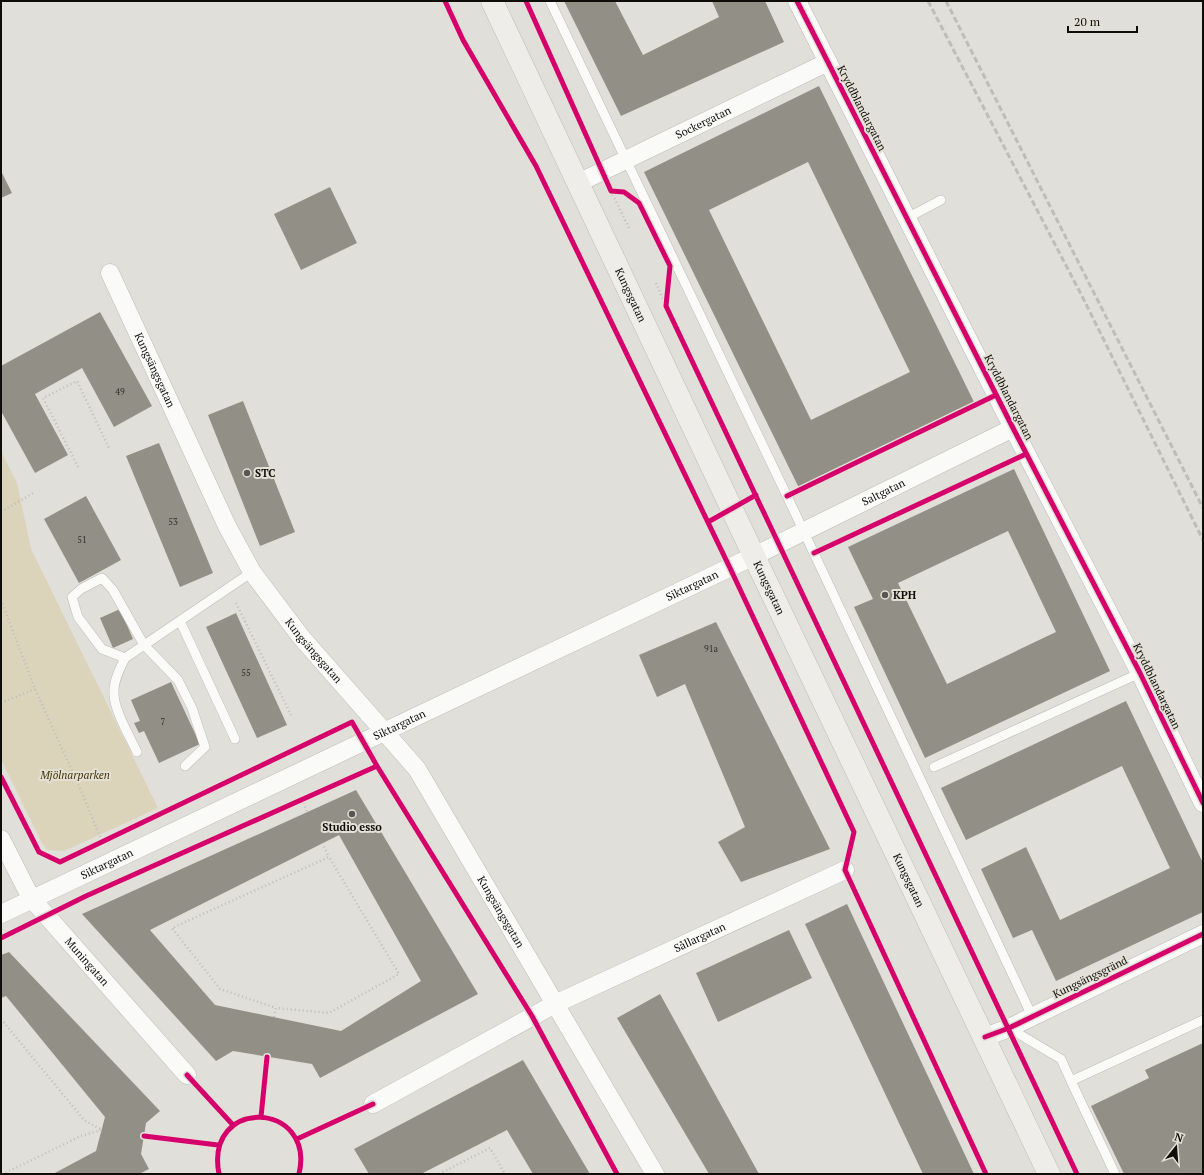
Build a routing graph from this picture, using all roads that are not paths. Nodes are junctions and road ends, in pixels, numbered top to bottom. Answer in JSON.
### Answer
{"nodes":[{"id":1,"x":492,"y":1,"type":"edge"},
{"id":2,"x":550,"y":1,"type":"edge"},
{"id":3,"x":797,"y":1,"type":"edge"},
{"id":4,"x":828,"y":62,"type":"junction"},
{"id":5,"x":626,"y":159,"type":"junction"},
{"id":6,"x":578,"y":183,"type":"junction"},
{"id":7,"x":941,"y":200,"type":"dead end"},
{"id":8,"x":907,"y":218,"type":"junction"},
{"id":9,"x":110,"y":273,"type":"dead end"},
{"id":10,"x":1013,"y":428,"type":"junction"},
{"id":11,"x":804,"y":532,"type":"junction"},
{"id":12,"x":754,"y":556,"type":"junction"},
{"id":13,"x":252,"y":572,"type":"junction"},
{"id":14,"x":180,"y":621,"type":"junction"},
{"id":15,"x":144,"y":645,"type":"junction"},
{"id":16,"x":125,"y":658,"type":"junction"},
{"id":17,"x":1140,"y":673,"type":"junction"},
{"id":18,"x":385,"y":731,"type":"junction"},
{"id":19,"x":235,"y":739,"type":"dead end"},
{"id":20,"x":137,"y":752,"type":"dead end"},
{"id":21,"x":186,"y":766,"type":"dead end"},
{"id":22,"x":934,"y":767,"type":"dead end"},
{"id":23,"x":1203,"y":803,"type":"edge"},
{"id":24,"x":1,"y":839,"type":"edge"},
{"id":25,"x":845,"y":870,"type":"dead end"},
{"id":26,"x":31,"y":898,"type":"junction"},
{"id":27,"x":1,"y":914,"type":"edge"},
{"id":28,"x":1203,"y":934,"type":"edge"},
{"id":29,"x":555,"y":1004,"type":"junction"},
{"id":30,"x":1032,"y":1016,"type":"junction"},
{"id":31,"x":1203,"y":1020,"type":"edge"},
{"id":32,"x":1009,"y":1028,"type":"junction"},
{"id":33,"x":985,"y":1037,"type":"junction"},
{"id":34,"x":187,"y":1075,"type":"dead end"},
{"id":35,"x":1072,"y":1081,"type":"junction"},
{"id":36,"x":373,"y":1104,"type":"dead end"},
{"id":37,"x":656,"y":1174,"type":"edge"},
{"id":38,"x":1049,"y":1174,"type":"edge"},
{"id":39,"x":1115,"y":1174,"type":"edge"}],
"edges":[{"from":1,"to":6,"type":"main road","name":"Kungsgatan"},
{"from":2,"to":5,"type":"lane"},
{"from":3,"to":4,"type":"street","name":"Kryddblandargatan"},
{"from":4,"to":5,"type":"street","name":"Sockergatan"},
{"from":4,"to":8,"type":"street","name":"Kryddblandargatan"},
{"from":5,"to":6,"type":"street","name":"Sockergatan"},
{"from":5,"to":11,"type":"lane"},
{"from":6,"to":12,"type":"main road","name":"Kungsgatan"},
{"from":7,"to":8,"type":"lane"},
{"from":8,"to":10,"type":"street","name":"Kryddblandargatan"},
{"from":9,"to":13,"type":"street","name":"Kungsängsgatan"},
{"from":10,"to":11,"type":"street","name":"Saltgatan"},
{"from":10,"to":17,"type":"street","name":"Kryddblandargatan"},
{"from":11,"to":12,"type":"street","name":"Saltgatan"},
{"from":11,"to":30,"type":"lane"},
{"from":12,"to":18,"type":"street","name":"Siktargatan"},
{"from":12,"to":33,"type":"main road","name":"Kungsgatan"},
{"from":13,"to":14,"type":"lane"},
{"from":13,"to":18,"type":"street","name":"Kungsängsgatan"},
{"from":14,"to":15,"type":"lane"},
{"from":14,"to":19,"type":"lane"},
{"from":15,"to":16,"type":"lane"},
{"from":15,"to":16,"type":"lane"},
{"from":15,"to":21,"type":"lane"},
{"from":16,"to":20,"type":"lane"},
{"from":17,"to":22,"type":"lane"},
{"from":17,"to":23,"type":"street","name":"Kryddblandargatan"},
{"from":18,"to":26,"type":"street","name":"Siktargatan"},
{"from":18,"to":29,"type":"street","name":"Kungsängsgatan"},
{"from":24,"to":26,"type":"street","name":"Muningatan"},
{"from":25,"to":29,"type":"street","name":"Sållargatan"},
{"from":26,"to":27,"type":"street","name":"Siktargatan"},
{"from":26,"to":34,"type":"street","name":"Muningatan"},
{"from":28,"to":30,"type":"street","name":"Kungsängsgränd"},
{"from":29,"to":36,"type":"street"},
{"from":29,"to":37,"type":"street","name":"Kungsängsgatan"},
{"from":30,"to":32,"type":"street","name":"Kungsängsgränd"},
{"from":31,"to":35,"type":"lane"},
{"from":32,"to":33,"type":"street","name":"Kungsängsgränd"},
{"from":32,"to":35,"type":"lane"},
{"from":33,"to":38,"type":"main road","name":"Kungsgatan"},
{"from":35,"to":39,"type":"lane"}]}
